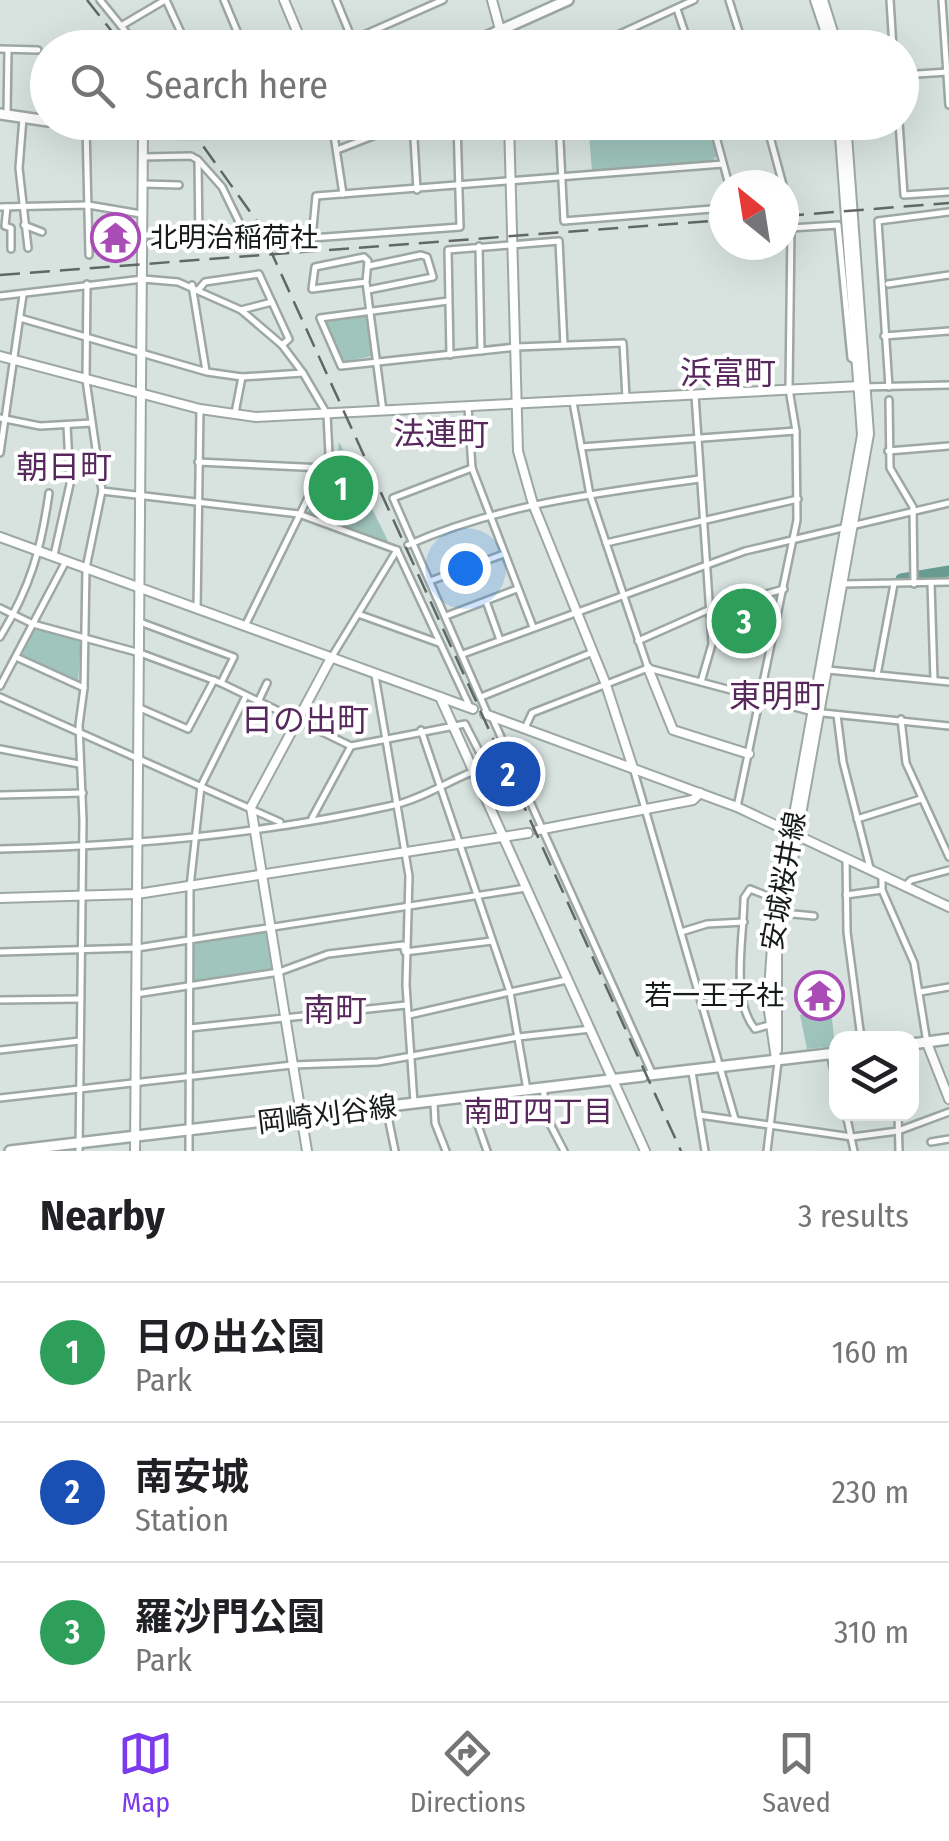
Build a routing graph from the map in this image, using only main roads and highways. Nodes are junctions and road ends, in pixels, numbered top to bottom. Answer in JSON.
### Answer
{"nodes":[{"id":1,"x":568,"y":0,"type":"edge"},
{"id":2,"x":500,"y":30,"type":"edge"},
{"id":3,"x":4,"y":115,"type":"edge"},
{"id":4,"x":30,"y":119,"type":"edge"},
{"id":5,"x":949,"y":1039,"type":"edge"},
{"id":6,"x":919,"y":1043,"type":"edge"},
{"id":7,"x":829,"y":1054,"type":"edge"},
{"id":8,"x":79,"y":1147,"type":"edge"},
{"id":9,"x":10,"y":1151,"type":"edge"}],
"edges":[{"from":1,"to":2,"type":"main road"},
{"from":3,"to":4,"type":"main road"},
{"from":5,"to":6,"type":"main road"},
{"from":7,"to":8,"type":"main road","name":"岡崎刈谷線"},
{"from":8,"to":9,"type":"main road","name":"岡崎刈谷線"}]}
